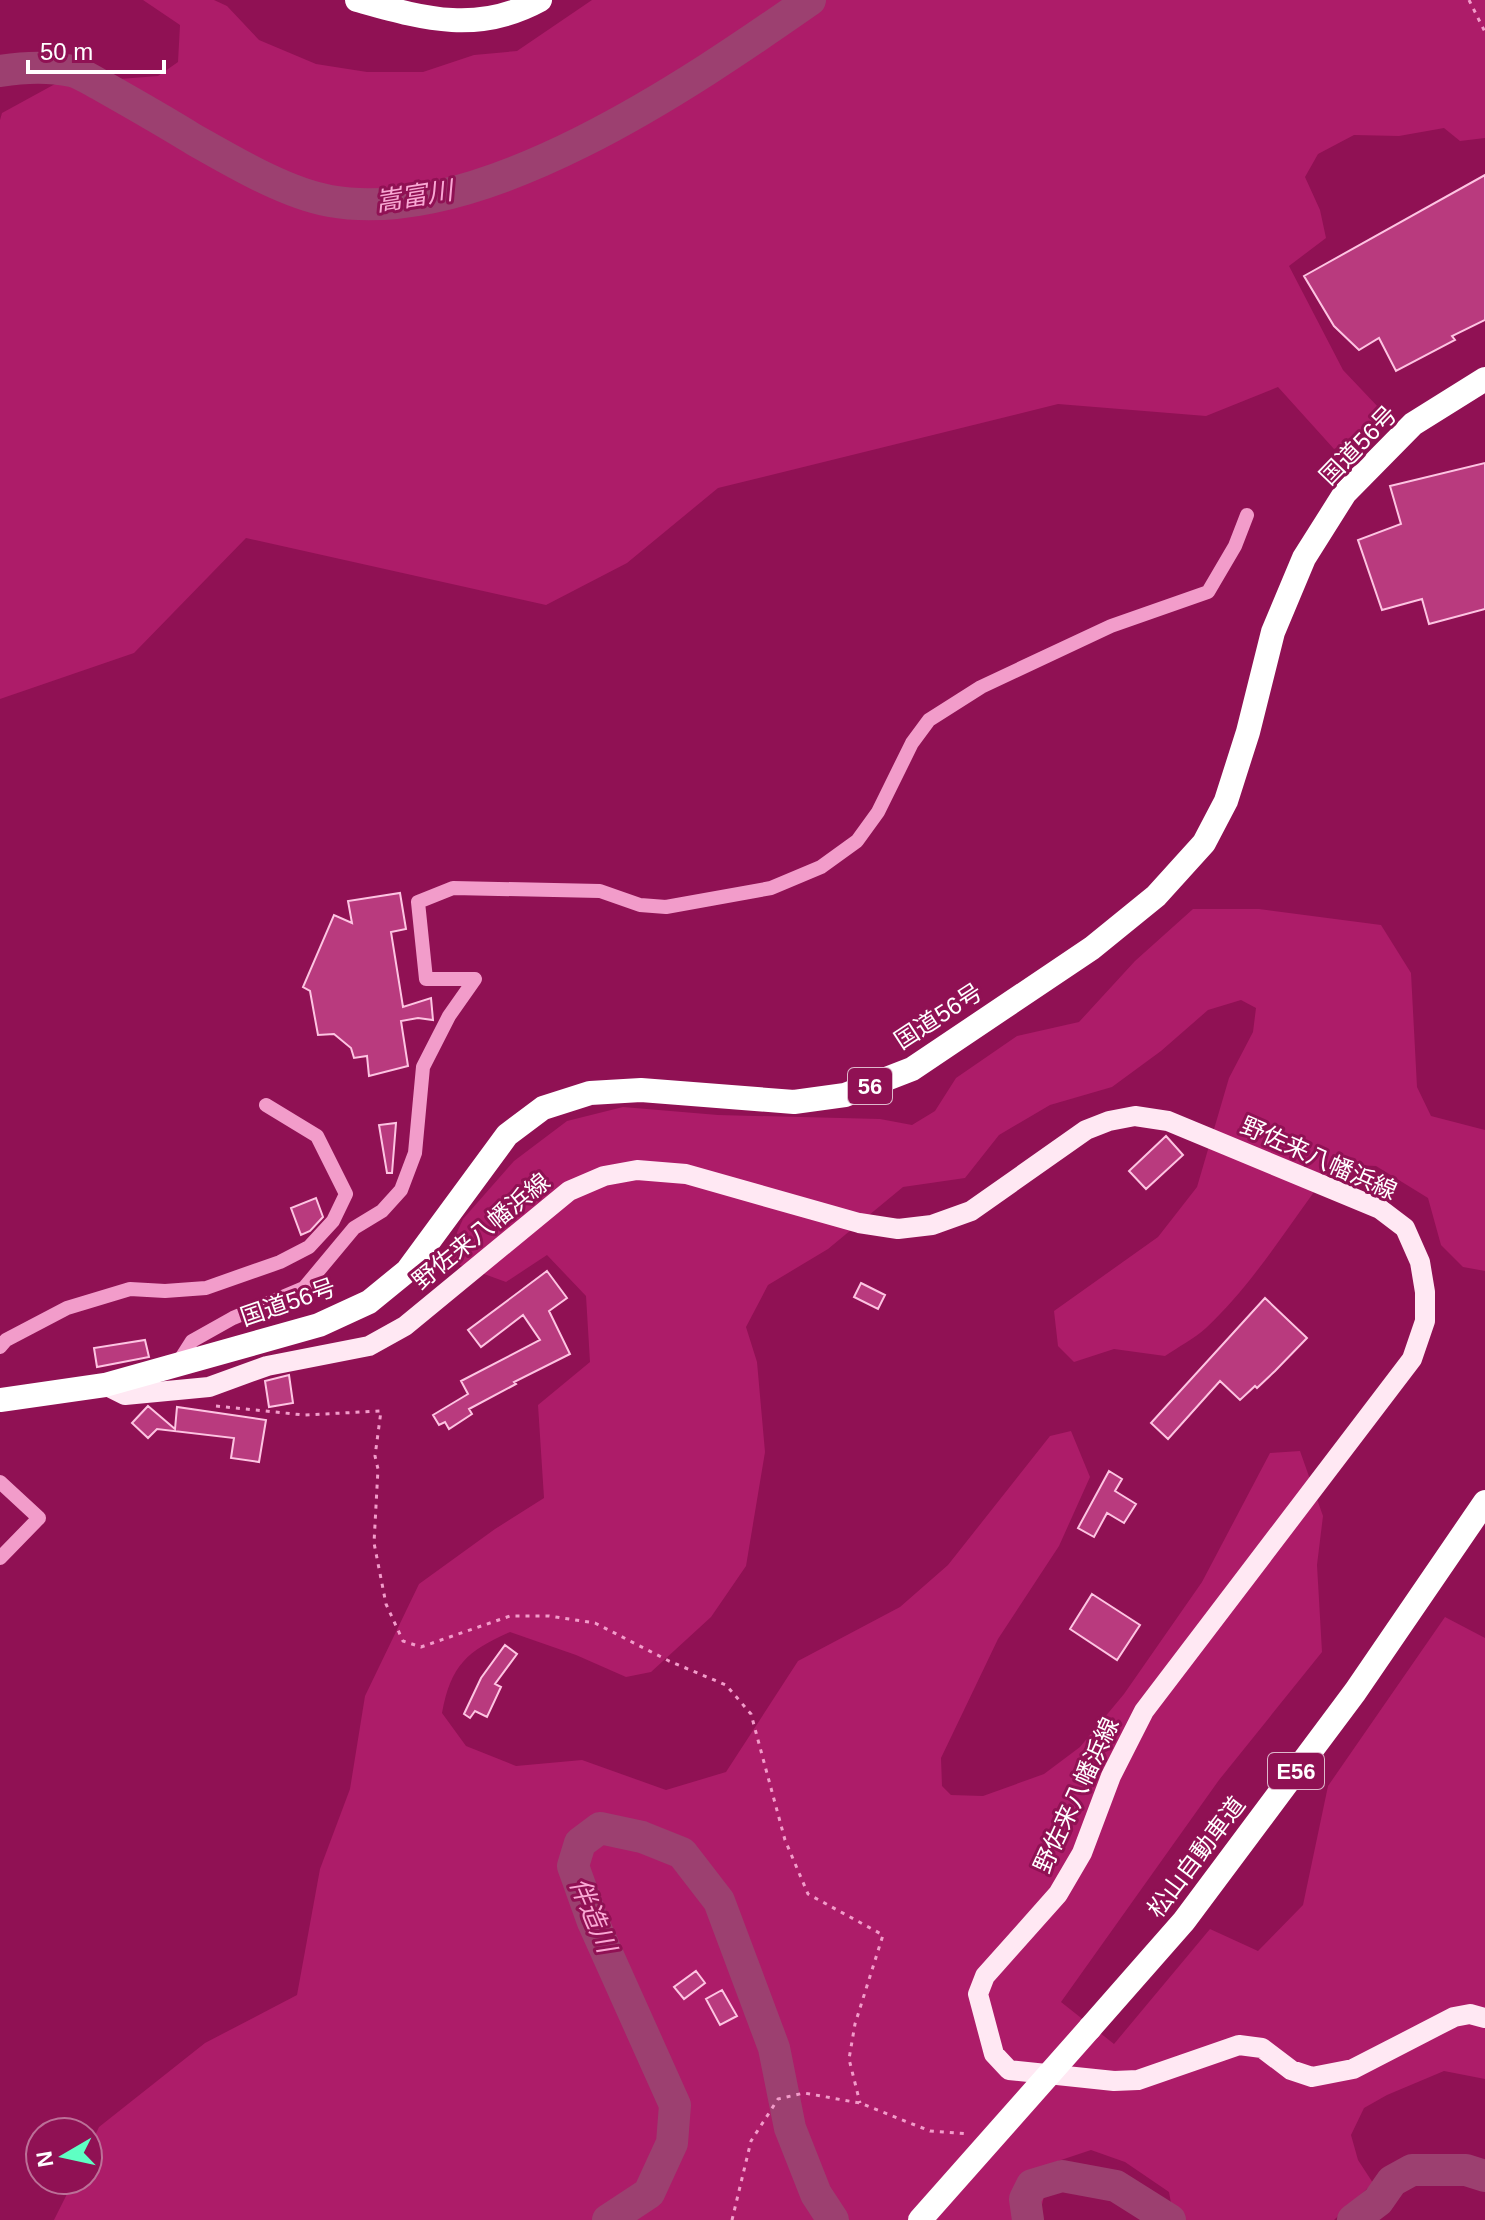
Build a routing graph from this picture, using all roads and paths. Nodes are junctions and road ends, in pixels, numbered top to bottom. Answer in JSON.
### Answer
{"nodes":[{"id":1,"x":357,"y":0,"type":"edge"},
{"id":2,"x":540,"y":0,"type":"edge"},
{"id":3,"x":1469,"y":0,"type":"edge"},
{"id":4,"x":1485,"y":32,"type":"edge"},
{"id":5,"x":1485,"y":379,"type":"edge"},
{"id":6,"x":1247,"y":515,"type":"dead end"},
{"id":7,"x":266,"y":1105,"type":"dead end"},
{"id":8,"x":0,"y":1347,"type":"edge"},
{"id":9,"x":176,"y":1366,"type":"junction"},
{"id":10,"x":105,"y":1385,"type":"junction"},
{"id":11,"x":0,"y":1400,"type":"edge"},
{"id":12,"x":213,"y":1406,"type":"dead end"},
{"id":13,"x":0,"y":1482,"type":"edge"},
{"id":14,"x":1485,"y":1502,"type":"edge"},
{"id":15,"x":0,"y":1558,"type":"edge"},
{"id":16,"x":1485,"y":2018,"type":"edge"},
{"id":17,"x":860,"y":2103,"type":"junction"},
{"id":18,"x":970,"y":2134,"type":"dead end"},
{"id":19,"x":732,"y":2220,"type":"edge"},
{"id":20,"x":920,"y":2220,"type":"edge"}],
"edges":[{"from":1,"to":2,"type":"highway"},
{"from":3,"to":4,"type":"path"},
{"from":5,"to":9,"type":"highway","name":"国道56号","number":"56"},
{"from":6,"to":9,"type":"street"},
{"from":7,"to":8,"type":"street"},
{"from":9,"to":10,"type":"highway","name":"国道56号","number":"56"},
{"from":10,"to":11,"type":"highway","name":"国道56号","number":"56"},
{"from":10,"to":16,"type":"main road","name":"野佐来八幡浜線"},
{"from":12,"to":17,"type":"path"},
{"from":13,"to":15,"type":"street"},
{"from":14,"to":20,"type":"highway","name":"松山自動車道","number":"E56","bridge":true},
{"from":17,"to":18,"type":"path"},
{"from":17,"to":19,"type":"path"}]}
